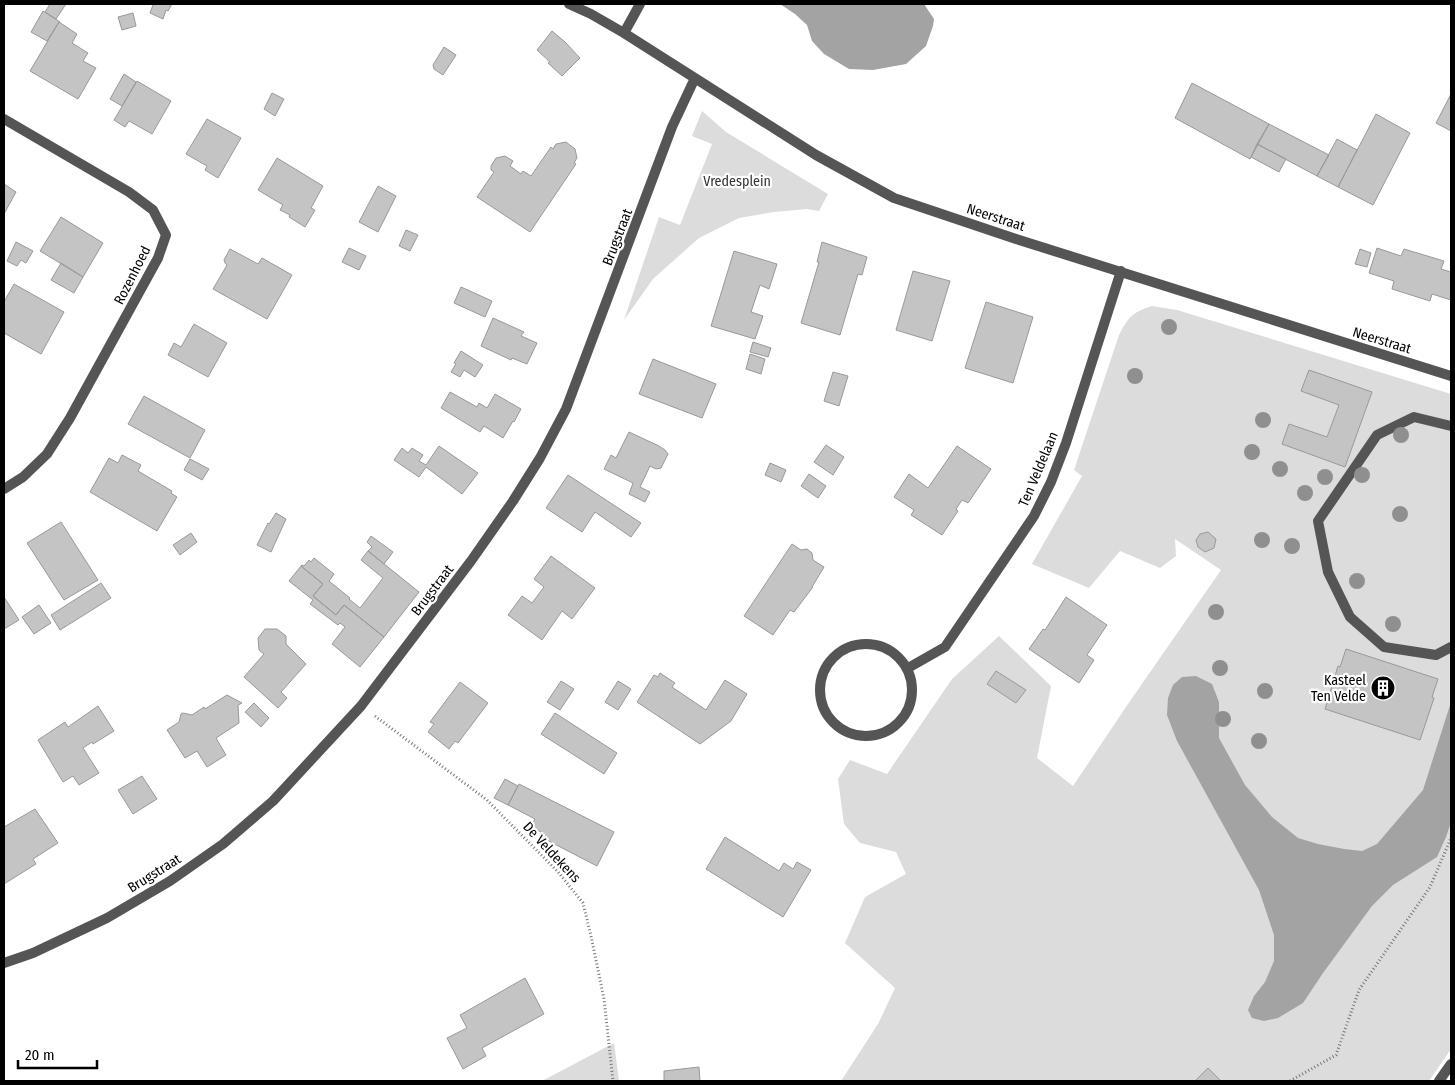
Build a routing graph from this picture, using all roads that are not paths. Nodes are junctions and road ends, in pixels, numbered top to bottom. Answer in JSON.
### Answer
{"nodes":[{"id":1,"x":569,"y":4,"type":"edge"},
{"id":2,"x":640,"y":4,"type":"edge"},
{"id":3,"x":624,"y":33,"type":"junction"},
{"id":4,"x":695,"y":78,"type":"junction"},
{"id":5,"x":4,"y":118,"type":"edge"},
{"id":6,"x":1121,"y":271,"type":"junction"},
{"id":7,"x":1451,"y":376,"type":"edge"},
{"id":8,"x":1451,"y":426,"type":"edge"},
{"id":9,"x":4,"y":489,"type":"edge"},
{"id":10,"x":1451,"y":647,"type":"edge"},
{"id":11,"x":908,"y":668,"type":"junction"},
{"id":12,"x":4,"y":963,"type":"edge"},
{"id":13,"x":1451,"y":1064,"type":"edge"},
{"id":14,"x":1439,"y":1081,"type":"edge"}],
"edges":[{"from":1,"to":3,"type":"street","name":"Neerstraat"},
{"from":2,"to":3,"type":"street"},
{"from":3,"to":4,"type":"street","name":"Neerstraat"},
{"from":4,"to":6,"type":"street","name":"Neerstraat"},
{"from":4,"to":12,"type":"street","name":"Brugstraat"},
{"from":5,"to":9,"type":"street","name":"Rozenhoed"},
{"from":6,"to":7,"type":"street","name":"Neerstraat"},
{"from":6,"to":11,"type":"street","name":"Ten Veldelaan"},
{"from":8,"to":10,"type":"street"},
{"from":11,"to":11,"type":"street"},
{"from":13,"to":14,"type":"street"}]}
